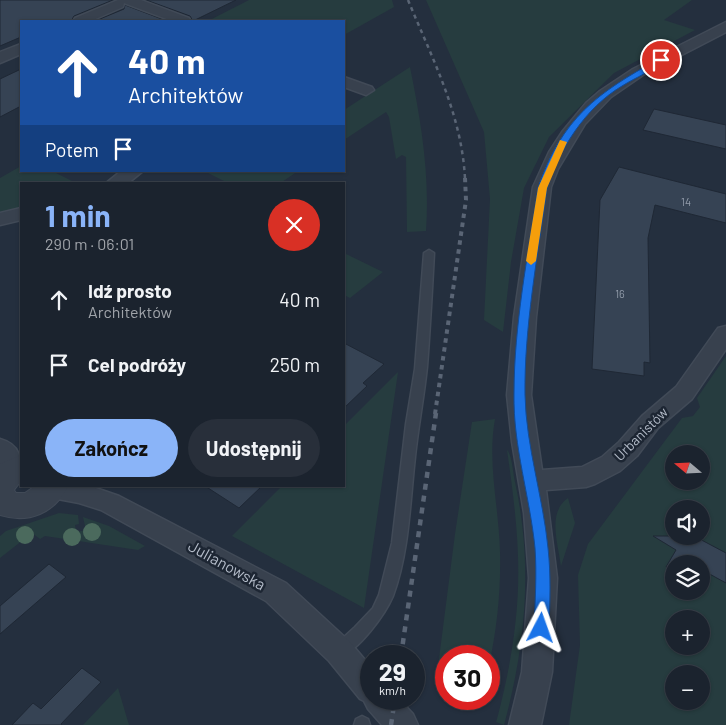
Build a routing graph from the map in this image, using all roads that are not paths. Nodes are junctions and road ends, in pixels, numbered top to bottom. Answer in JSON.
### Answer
{"nodes":[{"id":1,"x":125,"y":1,"type":"edge"},
{"id":2,"x":82,"y":20,"type":"edge"},
{"id":3,"x":181,"y":20,"type":"edge"},
{"id":4,"x":726,"y":26,"type":"edge"},
{"id":5,"x":20,"y":48,"type":"edge"},
{"id":6,"x":0,"y":58,"type":"edge"},
{"id":7,"x":345,"y":82,"type":"edge"},
{"id":8,"x":366,"y":90,"type":"dead end"},
{"id":9,"x":132,"y":172,"type":"edge"},
{"id":10,"x":117,"y":182,"type":"edge"},
{"id":11,"x":20,"y":214,"type":"edge"},
{"id":12,"x":0,"y":219,"type":"edge"},
{"id":13,"x":429,"y":253,"type":"dead end"},
{"id":14,"x":726,"y":333,"type":"edge"},
{"id":15,"x":531,"y":481,"type":"junction"},
{"id":16,"x":6,"y":483,"type":"edge"},
{"id":17,"x":52,"y":488,"type":"edge"},
{"id":18,"x":339,"y":651,"type":"junction"},
{"id":19,"x":360,"y":676,"type":"edge"},
{"id":20,"x":389,"y":710,"type":"edge"},
{"id":21,"x":402,"y":725,"type":"edge"},
{"id":22,"x":525,"y":725,"type":"edge"}],
"edges":[{"from":1,"to":2,"type":"street"},
{"from":1,"to":3,"type":"street"},
{"from":4,"to":15,"type":"street"},
{"from":5,"to":6,"type":"street"},
{"from":7,"to":8,"type":"street"},
{"from":9,"to":10,"type":"street"},
{"from":11,"to":12,"type":"street"},
{"from":13,"to":18,"type":"lane"},
{"from":14,"to":15,"type":"street","name":"Urbanistów"},
{"from":15,"to":22,"type":"street"},
{"from":16,"to":17,"type":"street"},
{"from":17,"to":18,"type":"street","name":"Julianowska"},
{"from":18,"to":19,"type":"street","name":"Julianowska"},
{"from":20,"to":21,"type":"street"}]}
